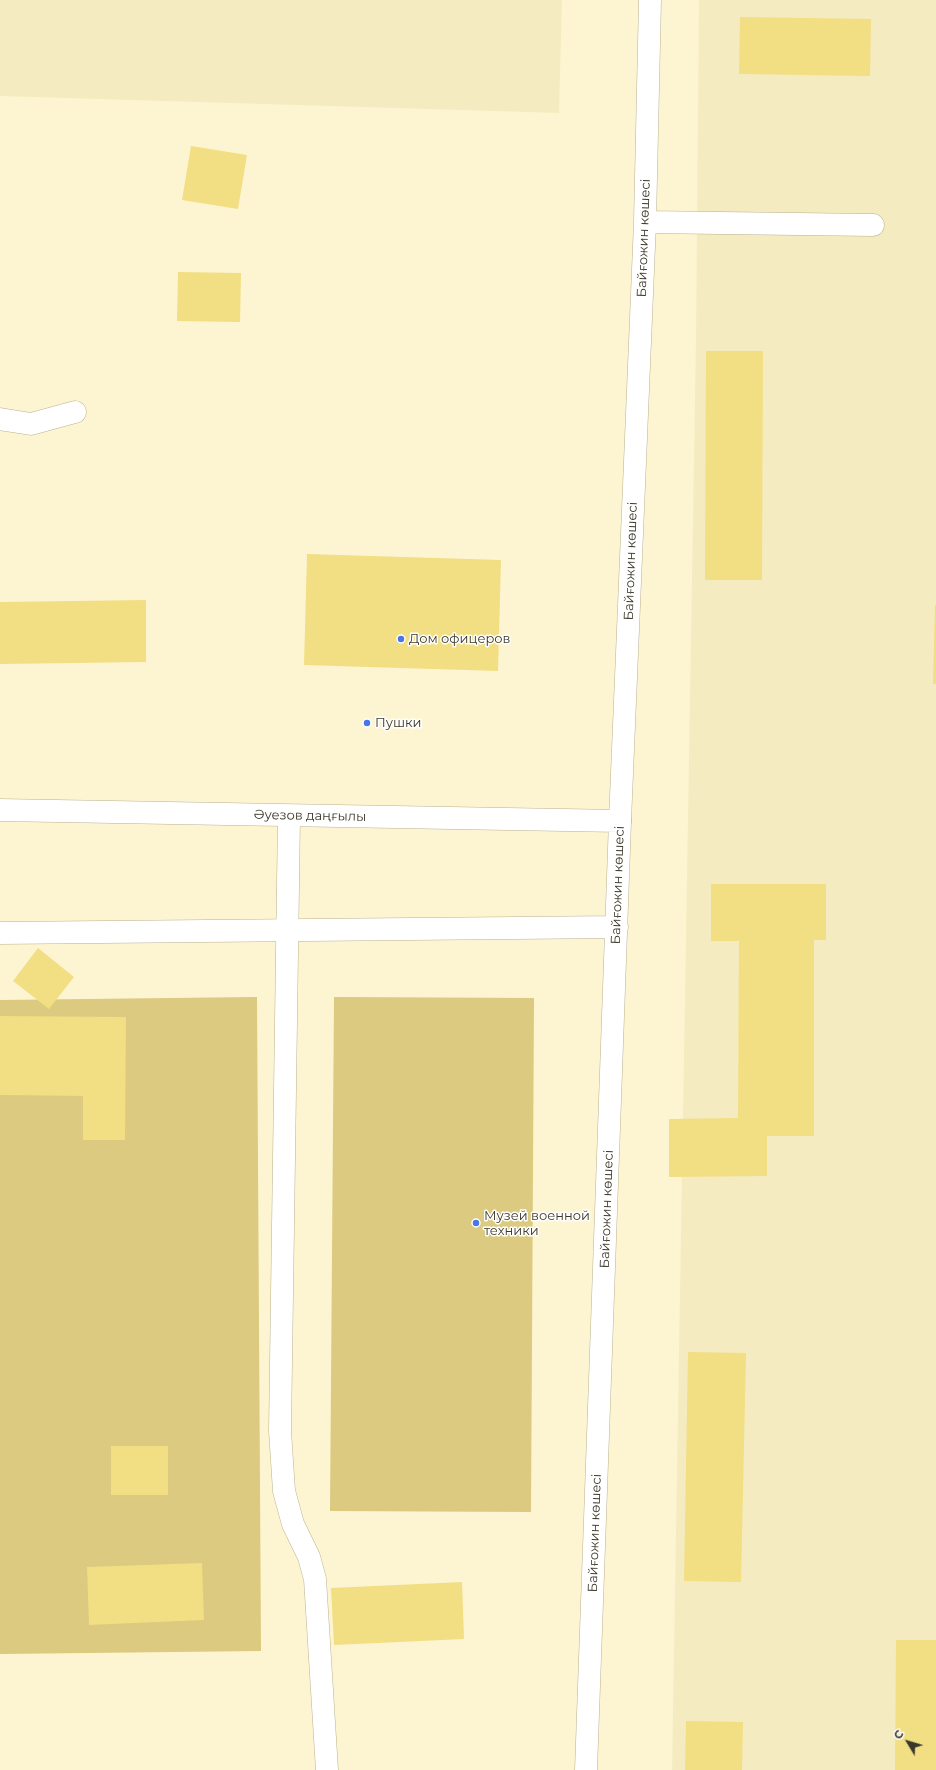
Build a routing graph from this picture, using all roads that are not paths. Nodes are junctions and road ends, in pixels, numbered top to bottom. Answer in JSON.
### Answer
{"nodes":[{"id":1,"x":650,"y":0,"type":"edge"},
{"id":2,"x":645,"y":222,"type":"junction"},
{"id":3,"x":873,"y":225,"type":"dead end"},
{"id":4,"x":75,"y":412,"type":"dead end"},
{"id":5,"x":0,"y":419,"type":"edge"},
{"id":6,"x":0,"y":810,"type":"edge"},
{"id":7,"x":289,"y":816,"type":"junction"},
{"id":8,"x":620,"y":821,"type":"junction"},
{"id":9,"x":617,"y":927,"type":"junction"},
{"id":10,"x":287,"y":930,"type":"junction"},
{"id":11,"x":0,"y":933,"type":"edge"},
{"id":12,"x":327,"y":1770,"type":"edge"},
{"id":13,"x":586,"y":1770,"type":"edge"}],
"edges":[{"from":1,"to":2,"type":"main road","name":"Байғожин көшесі"},
{"from":2,"to":3,"type":"main road"},
{"from":2,"to":8,"type":"main road","name":"Байғожин көшесі"},
{"from":4,"to":5,"type":"main road"},
{"from":6,"to":7,"type":"main road","name":"Әуезов даңғылы"},
{"from":7,"to":8,"type":"main road","name":"Әуезов даңғылы"},
{"from":7,"to":10,"type":"main road"},
{"from":8,"to":9,"type":"main road","name":"Байғожин көшесі"},
{"from":9,"to":10,"type":"main road"},
{"from":9,"to":13,"type":"main road","name":"Байғожин көшесі"},
{"from":10,"to":11,"type":"main road"},
{"from":10,"to":12,"type":"main road"}]}
